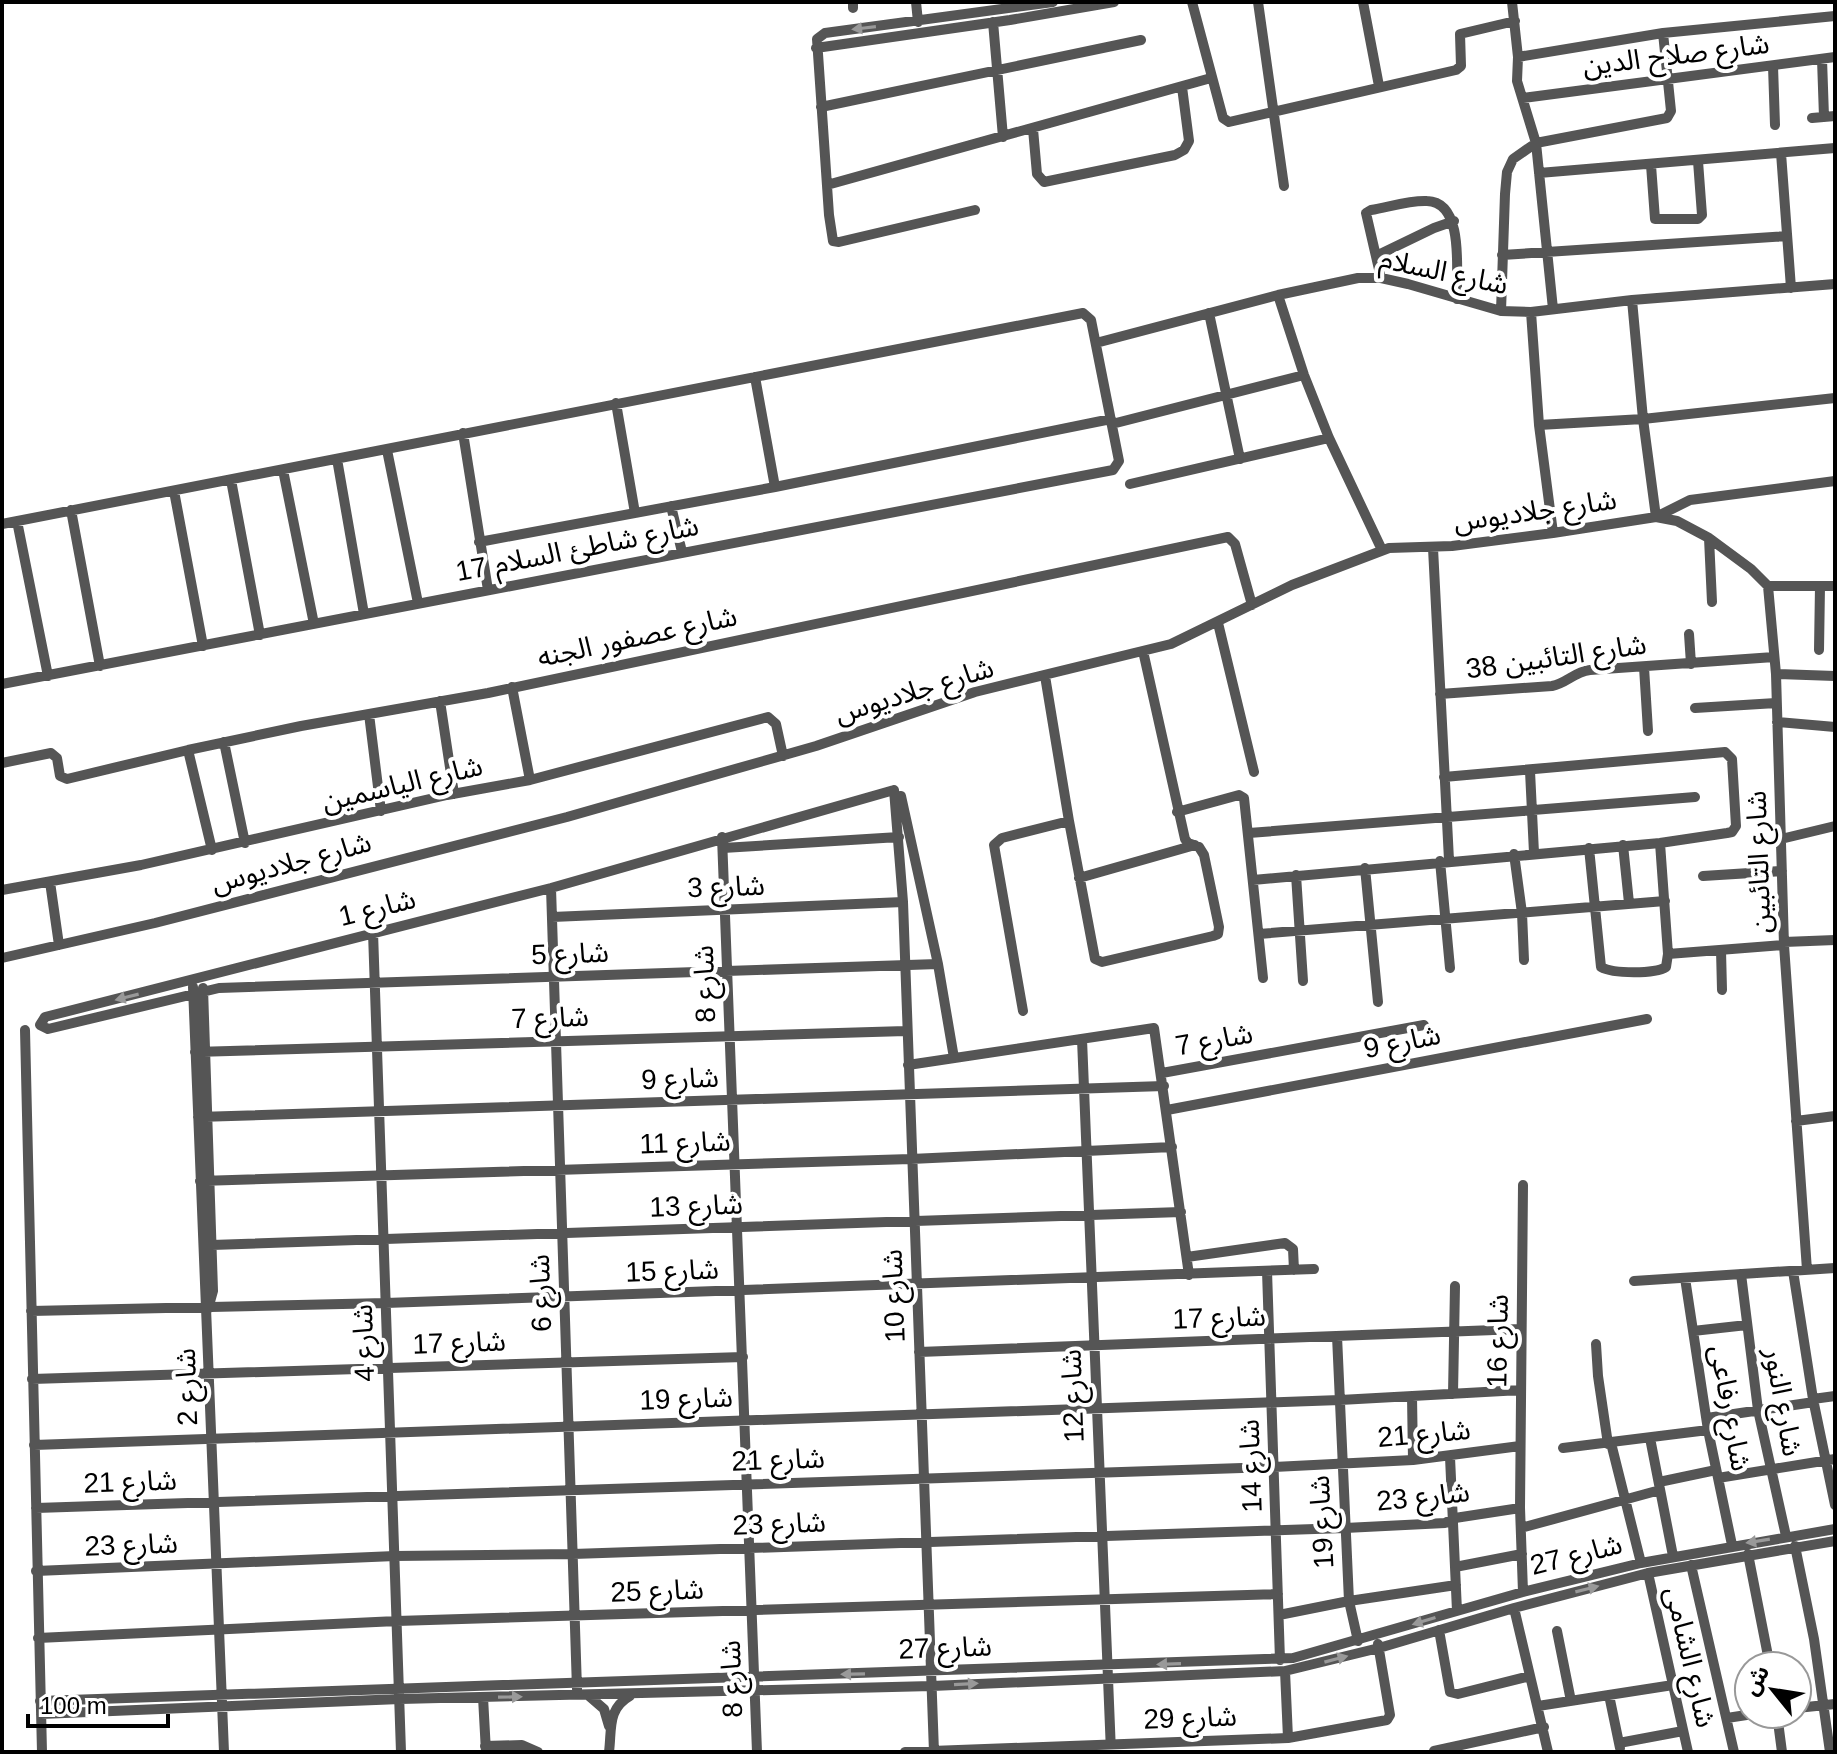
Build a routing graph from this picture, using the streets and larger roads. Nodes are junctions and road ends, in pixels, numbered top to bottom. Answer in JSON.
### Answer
{"nodes":[{"id":1,"x":916,"y":2,"type":"edge"},
{"id":2,"x":1053,"y":2,"type":"edge"},
{"id":3,"x":1114,"y":2,"type":"edge"},
{"id":4,"x":1192,"y":2,"type":"edge"},
{"id":5,"x":1258,"y":2,"type":"edge"},
{"id":6,"x":1363,"y":2,"type":"edge"},
{"id":7,"x":1512,"y":2,"type":"edge"},
{"id":8,"x":1013,"y":5,"type":"edge"},
{"id":9,"x":1835,"y":16,"type":"edge"},
{"id":10,"x":1515,"y":21,"type":"junction"},
{"id":11,"x":918,"y":22,"type":"junction"},
{"id":12,"x":993,"y":22,"type":"junction"},
{"id":13,"x":1663,"y":33,"type":"junction"},
{"id":14,"x":1141,"y":40,"type":"dead end"},
{"id":15,"x":816,"y":48,"type":"junction"},
{"id":16,"x":1518,"y":57,"type":"junction"},
{"id":17,"x":1835,"y":57,"type":"edge"},
{"id":18,"x":1822,"y":59,"type":"junction"},
{"id":19,"x":1773,"y":66,"type":"junction"},
{"id":20,"x":997,"y":70,"type":"junction"},
{"id":21,"x":1668,"y":77,"type":"junction"},
{"id":22,"x":1211,"y":78,"type":"junction"},
{"id":23,"x":1379,"y":86,"type":"junction"},
{"id":24,"x":1182,"y":87,"type":"junction"},
{"id":25,"x":1523,"y":98,"type":"junction"},
{"id":26,"x":821,"y":107,"type":"junction"},
{"id":27,"x":1274,"y":112,"type":"junction"},
{"id":28,"x":1829,"y":117,"type":"edge"},
{"id":29,"x":1812,"y":118,"type":"dead end"},
{"id":30,"x":1775,"y":125,"type":"dead end"},
{"id":31,"x":1033,"y":129,"type":"junction"},
{"id":32,"x":1003,"y":137,"type":"junction"},
{"id":33,"x":1536,"y":143,"type":"junction"},
{"id":34,"x":1835,"y":148,"type":"edge"},
{"id":35,"x":1781,"y":153,"type":"junction"},
{"id":36,"x":1698,"y":161,"type":"junction"},
{"id":37,"x":1651,"y":165,"type":"junction"},
{"id":38,"x":1539,"y":173,"type":"junction"},
{"id":39,"x":827,"y":185,"type":"junction"},
{"id":40,"x":1284,"y":186,"type":"dead end"},
{"id":41,"x":975,"y":210,"type":"dead end"},
{"id":42,"x":1454,"y":221,"type":"junction"},
{"id":43,"x":1787,"y":236,"type":"junction"},
{"id":44,"x":1546,"y":251,"type":"junction"},
{"id":45,"x":1502,"y":255,"type":"junction"},
{"id":46,"x":1376,"y":256,"type":"junction"},
{"id":47,"x":1381,"y":278,"type":"junction"},
{"id":48,"x":1835,"y":284,"type":"edge"},
{"id":49,"x":1791,"y":288,"type":"junction"},
{"id":50,"x":1278,"y":295,"type":"junction"},
{"id":51,"x":1457,"y":299,"type":"junction"},
{"id":52,"x":1632,"y":300,"type":"junction"},
{"id":53,"x":1553,"y":309,"type":"junction"},
{"id":54,"x":1501,"y":311,"type":"junction"},
{"id":55,"x":1531,"y":312,"type":"junction"},
{"id":56,"x":1209,"y":313,"type":"junction"},
{"id":57,"x":1096,"y":343,"type":"junction"},
{"id":58,"x":1304,"y":375,"type":"junction"},
{"id":59,"x":755,"y":377,"type":"junction"},
{"id":60,"x":1225,"y":395,"type":"junction"},
{"id":61,"x":1835,"y":398,"type":"edge"},
{"id":62,"x":616,"y":403,"type":"junction"},
{"id":63,"x":1643,"y":419,"type":"junction"},
{"id":64,"x":1111,"y":421,"type":"junction"},
{"id":65,"x":1539,"y":425,"type":"junction"},
{"id":66,"x":463,"y":433,"type":"junction"},
{"id":67,"x":1329,"y":438,"type":"junction"},
{"id":68,"x":387,"y":450,"type":"junction"},
{"id":69,"x":337,"y":459,"type":"junction"},
{"id":70,"x":1240,"y":459,"type":"junction"},
{"id":71,"x":283,"y":470,"type":"junction"},
{"id":72,"x":231,"y":480,"type":"junction"},
{"id":73,"x":1835,"y":481,"type":"edge"},
{"id":74,"x":1130,"y":484,"type":"dead end"},
{"id":75,"x":775,"y":487,"type":"junction"},
{"id":76,"x":174,"y":491,"type":"junction"},
{"id":77,"x":671,"y":506,"type":"junction"},
{"id":78,"x":71,"y":510,"type":"junction"},
{"id":79,"x":635,"y":513,"type":"junction"},
{"id":80,"x":1656,"y":517,"type":"junction"},
{"id":81,"x":17,"y":521,"type":"junction"},
{"id":82,"x":2,"y":524,"type":"edge"},
{"id":83,"x":1553,"y":533,"type":"junction"},
{"id":84,"x":1709,"y":538,"type":"junction"},
{"id":85,"x":479,"y":542,"type":"junction"},
{"id":86,"x":1433,"y":548,"type":"junction"},
{"id":87,"x":1382,"y":550,"type":"junction"},
{"id":88,"x":682,"y":552,"type":"junction"},
{"id":89,"x":1768,"y":586,"type":"junction"},
{"id":90,"x":1820,"y":586,"type":"junction"},
{"id":91,"x":1835,"y":586,"type":"edge"},
{"id":92,"x":488,"y":590,"type":"junction"},
{"id":93,"x":1712,"y":602,"type":"dead end"},
{"id":94,"x":418,"y":603,"type":"junction"},
{"id":95,"x":1252,"y":605,"type":"junction"},
{"id":96,"x":364,"y":614,"type":"junction"},
{"id":97,"x":1218,"y":623,"type":"junction"},
{"id":98,"x":314,"y":624,"type":"junction"},
{"id":99,"x":1689,"y":634,"type":"dead end"},
{"id":100,"x":260,"y":635,"type":"junction"},
{"id":101,"x":203,"y":646,"type":"junction"},
{"id":102,"x":1819,"y":650,"type":"dead end"},
{"id":103,"x":1143,"y":651,"type":"junction"},
{"id":104,"x":1774,"y":657,"type":"junction"},
{"id":105,"x":1691,"y":664,"type":"junction"},
{"id":106,"x":100,"y":666,"type":"junction"},
{"id":107,"x":1644,"y":667,"type":"junction"},
{"id":108,"x":1776,"y":674,"type":"junction"},
{"id":109,"x":48,"y":676,"type":"junction"},
{"id":110,"x":1045,"y":676,"type":"junction"},
{"id":111,"x":1835,"y":676,"type":"edge"},
{"id":112,"x":2,"y":684,"type":"edge"},
{"id":113,"x":512,"y":687,"type":"junction"},
{"id":114,"x":1440,"y":694,"type":"junction"},
{"id":115,"x":440,"y":701,"type":"junction"},
{"id":116,"x":1776,"y":703,"type":"junction"},
{"id":117,"x":1695,"y":708,"type":"dead end"},
{"id":118,"x":369,"y":714,"type":"junction"},
{"id":119,"x":1777,"y":722,"type":"junction"},
{"id":120,"x":1835,"y":727,"type":"edge"},
{"id":121,"x":1648,"y":731,"type":"dead end"},
{"id":122,"x":224,"y":742,"type":"junction"},
{"id":123,"x":188,"y":750,"type":"junction"},
{"id":124,"x":783,"y":756,"type":"junction"},
{"id":125,"x":2,"y":763,"type":"edge"},
{"id":126,"x":1530,"y":771,"type":"junction"},
{"id":127,"x":1254,"y":772,"type":"dead end"},
{"id":128,"x":1444,"y":777,"type":"junction"},
{"id":129,"x":530,"y":780,"type":"junction"},
{"id":130,"x":894,"y":790,"type":"junction"},
{"id":131,"x":454,"y":794,"type":"junction"},
{"id":132,"x":1695,"y":797,"type":"dead end"},
{"id":133,"x":381,"y":811,"type":"junction"},
{"id":134,"x":1532,"y":811,"type":"junction"},
{"id":135,"x":1177,"y":812,"type":"junction"},
{"id":136,"x":1446,"y":818,"type":"junction"},
{"id":137,"x":1069,"y":821,"type":"junction"},
{"id":138,"x":1835,"y":826,"type":"edge"},
{"id":139,"x":1249,"y":833,"type":"junction"},
{"id":140,"x":899,"y":837,"type":"junction"},
{"id":141,"x":1781,"y":839,"type":"junction"},
{"id":142,"x":245,"y":843,"type":"junction"},
{"id":143,"x":722,"y":843,"type":"junction"},
{"id":144,"x":1660,"y":843,"type":"junction"},
{"id":145,"x":1195,"y":845,"type":"junction"},
{"id":146,"x":1623,"y":845,"type":"junction"},
{"id":147,"x":1589,"y":848,"type":"junction"},
{"id":148,"x":212,"y":850,"type":"junction"},
{"id":149,"x":1534,"y":853,"type":"junction"},
{"id":150,"x":1514,"y":854,"type":"junction"},
{"id":151,"x":1444,"y":861,"type":"junction"},
{"id":152,"x":1365,"y":868,"type":"junction"},
{"id":153,"x":1782,"y":871,"type":"junction"},
{"id":154,"x":1296,"y":875,"type":"junction"},
{"id":155,"x":1703,"y":876,"type":"dead end"},
{"id":156,"x":1079,"y":878,"type":"junction"},
{"id":157,"x":1253,"y":880,"type":"junction"},
{"id":158,"x":50,"y":882,"type":"junction"},
{"id":159,"x":551,"y":888,"type":"junction"},
{"id":160,"x":2,"y":890,"type":"edge"},
{"id":161,"x":1665,"y":901,"type":"junction"},
{"id":162,"x":903,"y":902,"type":"junction"},
{"id":163,"x":1629,"y":903,"type":"junction"},
{"id":164,"x":1594,"y":906,"type":"junction"},
{"id":165,"x":725,"y":910,"type":"junction"},
{"id":166,"x":1522,"y":913,"type":"junction"},
{"id":167,"x":552,"y":917,"type":"junction"},
{"id":168,"x":1446,"y":920,"type":"junction"},
{"id":169,"x":1371,"y":926,"type":"junction"},
{"id":170,"x":373,"y":932,"type":"junction"},
{"id":171,"x":1300,"y":932,"type":"junction"},
{"id":172,"x":1259,"y":934,"type":"junction"},
{"id":173,"x":1835,"y":940,"type":"edge"},
{"id":174,"x":1784,"y":944,"type":"junction"},
{"id":175,"x":59,"y":945,"type":"junction"},
{"id":176,"x":1721,"y":950,"type":"junction"},
{"id":177,"x":1668,"y":954,"type":"junction"},
{"id":178,"x":2,"y":958,"type":"edge"},
{"id":179,"x":1524,"y":960,"type":"dead end"},
{"id":180,"x":938,"y":964,"type":"junction"},
{"id":181,"x":904,"y":966,"type":"junction"},
{"id":182,"x":1450,"y":968,"type":"dead end"},
{"id":183,"x":727,"y":972,"type":"junction"},
{"id":184,"x":553,"y":978,"type":"junction"},
{"id":185,"x":1263,"y":978,"type":"dead end"},
{"id":186,"x":198,"y":979,"type":"junction"},
{"id":187,"x":1303,"y":981,"type":"dead end"},
{"id":188,"x":376,"y":982,"type":"junction"},
{"id":189,"x":1722,"y":990,"type":"dead end"},
{"id":190,"x":198,"y":992,"type":"junction"},
{"id":191,"x":1378,"y":1002,"type":"dead end"},
{"id":192,"x":1023,"y":1011,"type":"dead end"},
{"id":193,"x":1647,"y":1019,"type":"dead end"},
{"id":194,"x":1424,"y":1025,"type":"dead end"},
{"id":195,"x":25,"y":1030,"type":"dead end"},
{"id":196,"x":906,"y":1031,"type":"junction"},
{"id":197,"x":730,"y":1036,"type":"junction"},
{"id":198,"x":1082,"y":1039,"type":"junction"},
{"id":199,"x":555,"y":1041,"type":"junction"},
{"id":200,"x":378,"y":1047,"type":"junction"},
{"id":201,"x":200,"y":1052,"type":"junction"},
{"id":202,"x":954,"y":1058,"type":"junction"},
{"id":203,"x":908,"y":1065,"type":"junction"},
{"id":204,"x":1162,"y":1073,"type":"junction"},
{"id":205,"x":1164,"y":1086,"type":"junction"},
{"id":206,"x":1084,"y":1088,"type":"junction"},
{"id":207,"x":909,"y":1095,"type":"junction"},
{"id":208,"x":733,"y":1100,"type":"junction"},
{"id":209,"x":558,"y":1106,"type":"junction"},
{"id":210,"x":1167,"y":1110,"type":"junction"},
{"id":211,"x":380,"y":1111,"type":"junction"},
{"id":212,"x":1835,"y":1116,"type":"edge"},
{"id":213,"x":203,"y":1117,"type":"junction"},
{"id":214,"x":1796,"y":1121,"type":"junction"},
{"id":215,"x":1172,"y":1147,"type":"junction"},
{"id":216,"x":1087,"y":1153,"type":"junction"},
{"id":217,"x":911,"y":1159,"type":"junction"},
{"id":218,"x":735,"y":1164,"type":"junction"},
{"id":219,"x":560,"y":1170,"type":"junction"},
{"id":220,"x":382,"y":1175,"type":"junction"},
{"id":221,"x":205,"y":1181,"type":"junction"},
{"id":222,"x":1523,"y":1185,"type":"dead end"},
{"id":223,"x":1181,"y":1212,"type":"junction"},
{"id":224,"x":1089,"y":1215,"type":"junction"},
{"id":225,"x":914,"y":1222,"type":"junction"},
{"id":226,"x":738,"y":1228,"type":"junction"},
{"id":227,"x":562,"y":1234,"type":"junction"},
{"id":228,"x":384,"y":1239,"type":"junction"},
{"id":229,"x":212,"y":1245,"type":"junction"},
{"id":230,"x":1187,"y":1257,"type":"junction"},
{"id":231,"x":1835,"y":1268,"type":"edge"},
{"id":232,"x":1314,"y":1269,"type":"dead end"},
{"id":233,"x":1294,"y":1270,"type":"junction"},
{"id":234,"x":1807,"y":1270,"type":"junction"},
{"id":235,"x":1267,"y":1271,"type":"junction"},
{"id":236,"x":1793,"y":1271,"type":"junction"},
{"id":237,"x":1741,"y":1274,"type":"junction"},
{"id":238,"x":1189,"y":1275,"type":"junction"},
{"id":239,"x":1685,"y":1278,"type":"junction"},
{"id":240,"x":1091,"y":1279,"type":"junction"},
{"id":241,"x":1634,"y":1281,"type":"dead end"},
{"id":242,"x":916,"y":1285,"type":"junction"},
{"id":243,"x":1455,"y":1286,"type":"dead end"},
{"id":244,"x":740,"y":1291,"type":"junction"},
{"id":245,"x":564,"y":1297,"type":"junction"},
{"id":246,"x":386,"y":1303,"type":"junction"},
{"id":247,"x":208,"y":1309,"type":"junction"},
{"id":248,"x":31,"y":1311,"type":"junction"},
{"id":249,"x":1747,"y":1325,"type":"junction"},
{"id":250,"x":1521,"y":1329,"type":"junction"},
{"id":251,"x":1693,"y":1331,"type":"junction"},
{"id":252,"x":1454,"y":1332,"type":"junction"},
{"id":253,"x":1337,"y":1336,"type":"junction"},
{"id":254,"x":1269,"y":1339,"type":"junction"},
{"id":255,"x":1596,"y":1344,"type":"dead end"},
{"id":256,"x":1094,"y":1346,"type":"junction"},
{"id":257,"x":919,"y":1352,"type":"junction"},
{"id":258,"x":743,"y":1357,"type":"junction"},
{"id":259,"x":566,"y":1362,"type":"junction"},
{"id":260,"x":388,"y":1368,"type":"junction"},
{"id":261,"x":210,"y":1374,"type":"junction"},
{"id":262,"x":32,"y":1379,"type":"junction"},
{"id":263,"x":1521,"y":1390,"type":"junction"},
{"id":264,"x":1453,"y":1394,"type":"junction"},
{"id":265,"x":1412,"y":1396,"type":"junction"},
{"id":266,"x":1835,"y":1396,"type":"edge"},
{"id":267,"x":1340,"y":1400,"type":"junction"},
{"id":268,"x":1813,"y":1400,"type":"junction"},
{"id":269,"x":1271,"y":1402,"type":"junction"},
{"id":270,"x":1096,"y":1408,"type":"junction"},
{"id":271,"x":1758,"y":1410,"type":"junction"},
{"id":272,"x":921,"y":1413,"type":"junction"},
{"id":273,"x":1707,"y":1418,"type":"junction"},
{"id":274,"x":745,"y":1420,"type":"junction"},
{"id":275,"x":568,"y":1426,"type":"junction"},
{"id":276,"x":1708,"y":1430,"type":"junction"},
{"id":277,"x":390,"y":1432,"type":"junction"},
{"id":278,"x":1650,"y":1438,"type":"junction"},
{"id":279,"x":212,"y":1439,"type":"junction"},
{"id":280,"x":1610,"y":1443,"type":"junction"},
{"id":281,"x":34,"y":1445,"type":"junction"},
{"id":282,"x":1520,"y":1446,"type":"junction"},
{"id":283,"x":1563,"y":1448,"type":"dead end"},
{"id":284,"x":1450,"y":1457,"type":"junction"},
{"id":285,"x":1413,"y":1460,"type":"junction"},
{"id":286,"x":1830,"y":1460,"type":"edge"},
{"id":287,"x":1342,"y":1464,"type":"junction"},
{"id":288,"x":1274,"y":1467,"type":"junction"},
{"id":289,"x":1771,"y":1469,"type":"junction"},
{"id":290,"x":1099,"y":1472,"type":"junction"},
{"id":291,"x":1717,"y":1474,"type":"junction"},
{"id":292,"x":923,"y":1478,"type":"junction"},
{"id":293,"x":748,"y":1484,"type":"junction"},
{"id":294,"x":1659,"y":1486,"type":"junction"},
{"id":295,"x":571,"y":1491,"type":"junction"},
{"id":296,"x":392,"y":1496,"type":"junction"},
{"id":297,"x":1625,"y":1500,"type":"junction"},
{"id":298,"x":215,"y":1502,"type":"junction"},
{"id":299,"x":1835,"y":1505,"type":"edge"},
{"id":300,"x":36,"y":1508,"type":"junction"},
{"id":301,"x":1520,"y":1508,"type":"junction"},
{"id":302,"x":1452,"y":1521,"type":"junction"},
{"id":303,"x":1345,"y":1528,"type":"junction"},
{"id":304,"x":1521,"y":1528,"type":"junction"},
{"id":305,"x":1835,"y":1529,"type":"edge"},
{"id":306,"x":1276,"y":1530,"type":"junction"},
{"id":307,"x":1101,"y":1536,"type":"junction"},
{"id":308,"x":1786,"y":1536,"type":"junction"},
{"id":309,"x":1835,"y":1541,"type":"edge"},
{"id":310,"x":926,"y":1542,"type":"junction"},
{"id":311,"x":1732,"y":1545,"type":"junction"},
{"id":312,"x":1795,"y":1546,"type":"junction"},
{"id":313,"x":750,"y":1548,"type":"junction"},
{"id":314,"x":573,"y":1554,"type":"junction"},
{"id":315,"x":1522,"y":1554,"type":"junction"},
{"id":316,"x":1748,"y":1554,"type":"junction"},
{"id":317,"x":395,"y":1556,"type":"junction"},
{"id":318,"x":1673,"y":1556,"type":"junction"},
{"id":319,"x":1698,"y":1560,"type":"junction"},
{"id":320,"x":1641,"y":1563,"type":"junction"},
{"id":321,"x":217,"y":1565,"type":"junction"},
{"id":322,"x":1455,"y":1567,"type":"junction"},
{"id":323,"x":36,"y":1571,"type":"junction"},
{"id":324,"x":1648,"y":1573,"type":"junction"},
{"id":325,"x":1456,"y":1585,"type":"junction"},
{"id":326,"x":1523,"y":1592,"type":"junction"},
{"id":327,"x":1278,"y":1594,"type":"junction"},
{"id":328,"x":1104,"y":1600,"type":"junction"},
{"id":329,"x":1349,"y":1601,"type":"junction"},
{"id":330,"x":929,"y":1606,"type":"junction"},
{"id":331,"x":1514,"y":1608,"type":"junction"},
{"id":332,"x":1457,"y":1611,"type":"junction"},
{"id":333,"x":752,"y":1612,"type":"junction"},
{"id":334,"x":1279,"y":1615,"type":"junction"},
{"id":335,"x":575,"y":1616,"type":"junction"},
{"id":336,"x":397,"y":1621,"type":"junction"},
{"id":337,"x":220,"y":1630,"type":"junction"},
{"id":338,"x":1439,"y":1630,"type":"junction"},
{"id":339,"x":1557,"y":1631,"type":"dead end"},
{"id":340,"x":1377,"y":1635,"type":"junction"},
{"id":341,"x":38,"y":1638,"type":"junction"},
{"id":342,"x":1358,"y":1641,"type":"junction"},
{"id":343,"x":1379,"y":1648,"type":"junction"},
{"id":344,"x":1767,"y":1650,"type":"edge"},
{"id":345,"x":1280,"y":1660,"type":"junction"},
{"id":346,"x":1108,"y":1666,"type":"junction"},
{"id":347,"x":1285,"y":1671,"type":"junction"},
{"id":348,"x":931,"y":1672,"type":"junction"},
{"id":349,"x":755,"y":1676,"type":"junction"},
{"id":350,"x":1530,"y":1676,"type":"junction"},
{"id":351,"x":1108,"y":1678,"type":"junction"},
{"id":352,"x":577,"y":1683,"type":"junction"},
{"id":353,"x":1673,"y":1685,"type":"junction"},
{"id":354,"x":932,"y":1686,"type":"junction"},
{"id":355,"x":755,"y":1689,"type":"junction"},
{"id":356,"x":399,"y":1694,"type":"junction"},
{"id":357,"x":632,"y":1695,"type":"junction"},
{"id":358,"x":1609,"y":1695,"type":"junction"},
{"id":359,"x":583,"y":1696,"type":"junction"},
{"id":360,"x":483,"y":1697,"type":"junction"},
{"id":361,"x":68,"y":1700,"type":"junction"},
{"id":362,"x":40,"y":1701,"type":"junction"},
{"id":363,"x":222,"y":1701,"type":"junction"},
{"id":364,"x":1571,"y":1701,"type":"junction"},
{"id":365,"x":1829,"y":1705,"type":"edge"},
{"id":366,"x":1538,"y":1706,"type":"junction"},
{"id":367,"x":68,"y":1713,"type":"junction"},
{"id":368,"x":41,"y":1714,"type":"junction"},
{"id":369,"x":1733,"y":1717,"type":"edge"},
{"id":370,"x":1727,"y":1718,"type":"junction"},
{"id":371,"x":1544,"y":1727,"type":"junction"},
{"id":372,"x":610,"y":1729,"type":"junction"},
{"id":373,"x":1779,"y":1730,"type":"edge"},
{"id":374,"x":1683,"y":1731,"type":"junction"},
{"id":375,"x":1288,"y":1738,"type":"junction"},
{"id":376,"x":1206,"y":1746,"type":"edge"},
{"id":377,"x":1111,"y":1748,"type":"edge"},
{"id":378,"x":486,"y":1749,"type":"edge"},
{"id":379,"x":1434,"y":1751,"type":"edge"},
{"id":380,"x":42,"y":1752,"type":"edge"},
{"id":381,"x":224,"y":1752,"type":"edge"},
{"id":382,"x":401,"y":1752,"type":"edge"},
{"id":383,"x":538,"y":1752,"type":"edge"},
{"id":384,"x":609,"y":1752,"type":"edge"},
{"id":385,"x":757,"y":1752,"type":"edge"},
{"id":386,"x":905,"y":1752,"type":"edge"},
{"id":387,"x":934,"y":1752,"type":"edge"},
{"id":388,"x":1548,"y":1752,"type":"edge"},
{"id":389,"x":1688,"y":1752,"type":"edge"},
{"id":390,"x":1734,"y":1752,"type":"edge"},
{"id":391,"x":1782,"y":1752,"type":"edge"},
{"id":392,"x":1830,"y":1752,"type":"edge"}],
"edges":[{"from":1,"to":11,"type":"street"},
{"from":2,"to":8,"type":"street"},
{"from":3,"to":12,"type":"street"},
{"from":4,"to":22,"type":"street"},
{"from":5,"to":27,"type":"street"},
{"from":6,"to":23,"type":"street"},
{"from":7,"to":10,"type":"street"},
{"from":8,"to":11,"type":"street"},
{"from":9,"to":13,"type":"street"},
{"from":10,"to":16,"type":"street"},
{"from":10,"to":23,"type":"street"},
{"from":11,"to":15,"type":"street","one_way":true},
{"from":12,"to":15,"type":"street"},
{"from":12,"to":20,"type":"street"},
{"from":13,"to":16,"type":"street"},
{"from":13,"to":21,"type":"street"},
{"from":14,"to":20,"type":"street"},
{"from":15,"to":26,"type":"street"},
{"from":16,"to":25,"type":"street"},
{"from":17,"to":18,"type":"street","name":"شارع صلاح الدين"},
{"from":18,"to":19,"type":"street","name":"شارع صلاح الدين"},
{"from":18,"to":28,"type":"street"},
{"from":19,"to":21,"type":"street","name":"شارع صلاح الدين"},
{"from":19,"to":30,"type":"street"},
{"from":20,"to":26,"type":"street"},
{"from":20,"to":32,"type":"street"},
{"from":21,"to":25,"type":"street","name":"شارع صلاح الدين"},
{"from":21,"to":33,"type":"street"},
{"from":22,"to":24,"type":"street"},
{"from":22,"to":27,"type":"street"},
{"from":23,"to":27,"type":"street"},
{"from":24,"to":31,"type":"street"},
{"from":24,"to":31,"type":"street"},
{"from":25,"to":33,"type":"street"},
{"from":26,"to":39,"type":"street"},
{"from":27,"to":40,"type":"street"},
{"from":28,"to":29,"type":"street"},
{"from":31,"to":32,"type":"street"},
{"from":32,"to":39,"type":"street"},
{"from":33,"to":38,"type":"street"},
{"from":33,"to":45,"type":"street"},
{"from":34,"to":35,"type":"street"},
{"from":35,"to":36,"type":"street"},
{"from":35,"to":43,"type":"street"},
{"from":36,"to":37,"type":"street"},
{"from":36,"to":37,"type":"street"},
{"from":37,"to":38,"type":"street"},
{"from":38,"to":44,"type":"street"},
{"from":39,"to":41,"type":"street"},
{"from":42,"to":46,"type":"street"},
{"from":42,"to":46,"type":"street"},
{"from":42,"to":51,"type":"street"},
{"from":43,"to":44,"type":"street"},
{"from":43,"to":49,"type":"street"},
{"from":44,"to":45,"type":"street"},
{"from":44,"to":53,"type":"street"},
{"from":45,"to":54,"type":"street"},
{"from":46,"to":47,"type":"street"},
{"from":47,"to":50,"type":"street","name":"شارع السلام"},
{"from":47,"to":51,"type":"street","name":"شارع السلام"},
{"from":48,"to":49,"type":"street","name":"شارع السلام"},
{"from":49,"to":52,"type":"street","name":"شارع السلام"},
{"from":50,"to":56,"type":"street","name":"شارع السلام"},
{"from":50,"to":58,"type":"street"},
{"from":51,"to":54,"type":"street","name":"شارع السلام"},
{"from":52,"to":53,"type":"street","name":"شارع السلام"},
{"from":52,"to":63,"type":"street"},
{"from":53,"to":55,"type":"street","name":"شارع السلام"},
{"from":54,"to":55,"type":"street","name":"شارع السلام"},
{"from":55,"to":65,"type":"street"},
{"from":56,"to":57,"type":"street","name":"شارع السلام"},
{"from":56,"to":60,"type":"street"},
{"from":57,"to":59,"type":"street"},
{"from":57,"to":64,"type":"street","name":"شارع شاطئ السلام 17"},
{"from":58,"to":60,"type":"street"},
{"from":58,"to":67,"type":"street"},
{"from":59,"to":62,"type":"street"},
{"from":59,"to":75,"type":"street"},
{"from":60,"to":64,"type":"street"},
{"from":60,"to":70,"type":"street"},
{"from":61,"to":63,"type":"street"},
{"from":62,"to":66,"type":"street"},
{"from":62,"to":79,"type":"street"},
{"from":63,"to":65,"type":"street"},
{"from":63,"to":80,"type":"street"},
{"from":64,"to":75,"type":"street"},
{"from":64,"to":88,"type":"street","name":"شارع شاطئ السلام 17"},
{"from":65,"to":83,"type":"street"},
{"from":66,"to":68,"type":"street"},
{"from":66,"to":85,"type":"street"},
{"from":67,"to":70,"type":"street"},
{"from":67,"to":87,"type":"street"},
{"from":68,"to":69,"type":"street"},
{"from":68,"to":94,"type":"street"},
{"from":69,"to":71,"type":"street"},
{"from":69,"to":96,"type":"street"},
{"from":70,"to":74,"type":"street"},
{"from":71,"to":72,"type":"street"},
{"from":71,"to":98,"type":"street"},
{"from":72,"to":76,"type":"street"},
{"from":72,"to":100,"type":"street"},
{"from":73,"to":80,"type":"street","name":"شارع جلاديوس"},
{"from":75,"to":77,"type":"street"},
{"from":76,"to":78,"type":"street"},
{"from":76,"to":101,"type":"street"},
{"from":77,"to":79,"type":"street"},
{"from":77,"to":88,"type":"street"},
{"from":78,"to":81,"type":"street"},
{"from":78,"to":106,"type":"street"},
{"from":79,"to":85,"type":"street"},
{"from":80,"to":83,"type":"street","name":"شارع جلاديوس"},
{"from":80,"to":84,"type":"street"},
{"from":81,"to":82,"type":"street"},
{"from":81,"to":109,"type":"street"},
{"from":83,"to":86,"type":"street","name":"شارع جلاديوس"},
{"from":84,"to":89,"type":"street"},
{"from":84,"to":93,"type":"street"},
{"from":85,"to":92,"type":"street"},
{"from":86,"to":87,"type":"street","name":"شارع جلاديوس"},
{"from":86,"to":114,"type":"street"},
{"from":87,"to":95,"type":"street","name":"شارع جلاديوس"},
{"from":88,"to":92,"type":"street","name":"شارع شاطئ السلام 17"},
{"from":89,"to":90,"type":"street"},
{"from":89,"to":104,"type":"street","name":"شارع التائبين"},
{"from":90,"to":91,"type":"street"},
{"from":90,"to":102,"type":"street"},
{"from":92,"to":94,"type":"street","name":"شارع شاطئ السلام 17"},
{"from":94,"to":96,"type":"street","name":"شارع شاطئ السلام 17"},
{"from":95,"to":97,"type":"street","name":"شارع جلاديوس"},
{"from":95,"to":113,"type":"street","name":"شارع عصفور الجنه"},
{"from":96,"to":98,"type":"street","name":"شارع شاطئ السلام 17"},
{"from":97,"to":103,"type":"street","name":"شارع جلاديوس"},
{"from":97,"to":127,"type":"street"},
{"from":98,"to":100,"type":"street","name":"شارع شاطئ السلام 17"},
{"from":99,"to":105,"type":"street"},
{"from":100,"to":101,"type":"street","name":"شارع شاطئ السلام 17"},
{"from":101,"to":106,"type":"street","name":"شارع شاطئ السلام 17"},
{"from":103,"to":110,"type":"street","name":"شارع جلاديوس"},
{"from":103,"to":135,"type":"street"},
{"from":104,"to":105,"type":"street","name":"شارع التائبين 38"},
{"from":104,"to":108,"type":"street","name":"شارع التائبين"},
{"from":105,"to":107,"type":"street","name":"شارع التائبين 38"},
{"from":106,"to":109,"type":"street","name":"شارع شاطئ السلام 17"},
{"from":107,"to":114,"type":"street","name":"شارع التائبين 38"},
{"from":107,"to":121,"type":"street"},
{"from":108,"to":111,"type":"street"},
{"from":108,"to":116,"type":"street","name":"شارع التائبين"},
{"from":109,"to":112,"type":"street","name":"شارع شاطئ السلام 17"},
{"from":110,"to":124,"type":"street","name":"شارع جلاديوس"},
{"from":110,"to":137,"type":"street"},
{"from":113,"to":115,"type":"street","name":"شارع عصفور الجنه"},
{"from":113,"to":129,"type":"street"},
{"from":114,"to":128,"type":"street"},
{"from":115,"to":118,"type":"street","name":"شارع عصفور الجنه"},
{"from":115,"to":131,"type":"street"},
{"from":116,"to":117,"type":"street"},
{"from":116,"to":119,"type":"street","name":"شارع التائبين"},
{"from":118,"to":122,"type":"street","name":"شارع عصفور الجنه"},
{"from":118,"to":133,"type":"street"},
{"from":119,"to":120,"type":"street"},
{"from":119,"to":141,"type":"street","name":"شارع التائبين"},
{"from":122,"to":123,"type":"street","name":"شارع عصفور الجنه"},
{"from":122,"to":142,"type":"street"},
{"from":123,"to":125,"type":"street","name":"شارع عصفور الجنه"},
{"from":123,"to":148,"type":"street"},
{"from":124,"to":129,"type":"street","name":"شارع الياسمين"},
{"from":124,"to":175,"type":"street","name":"شارع جلاديوس"},
{"from":126,"to":128,"type":"street"},
{"from":126,"to":134,"type":"street"},
{"from":126,"to":144,"type":"street"},
{"from":128,"to":136,"type":"street"},
{"from":129,"to":131,"type":"street","name":"شارع الياسمين"},
{"from":130,"to":140,"type":"street","name":"شارع 10"},
{"from":130,"to":143,"type":"street","name":"شارع 1"},
{"from":130,"to":180,"type":"street"},
{"from":131,"to":133,"type":"street","name":"شارع الياسمين"},
{"from":132,"to":134,"type":"street"},
{"from":133,"to":142,"type":"street","name":"شارع الياسمين"},
{"from":134,"to":136,"type":"street"},
{"from":134,"to":149,"type":"street"},
{"from":135,"to":139,"type":"street"},
{"from":135,"to":145,"type":"street"},
{"from":136,"to":139,"type":"street"},
{"from":136,"to":151,"type":"street"},
{"from":137,"to":156,"type":"street"},
{"from":137,"to":192,"type":"street"},
{"from":138,"to":141,"type":"street"},
{"from":139,"to":157,"type":"street"},
{"from":140,"to":143,"type":"street"},
{"from":140,"to":162,"type":"street","name":"شارع 10"},
{"from":141,"to":153,"type":"street","name":"شارع التائبين"},
{"from":142,"to":148,"type":"street","name":"شارع الياسمين"},
{"from":143,"to":159,"type":"street","name":"شارع 1"},
{"from":143,"to":165,"type":"street","name":"شارع 8"},
{"from":144,"to":146,"type":"street"},
{"from":144,"to":161,"type":"street"},
{"from":145,"to":156,"type":"street"},
{"from":145,"to":156,"type":"street"},
{"from":146,"to":147,"type":"street"},
{"from":146,"to":163,"type":"street"},
{"from":147,"to":149,"type":"street"},
{"from":147,"to":164,"type":"street"},
{"from":148,"to":158,"type":"street","name":"شارع الياسمين"},
{"from":149,"to":150,"type":"street"},
{"from":150,"to":151,"type":"street"},
{"from":150,"to":166,"type":"street"},
{"from":151,"to":152,"type":"street"},
{"from":151,"to":168,"type":"street"},
{"from":152,"to":154,"type":"street"},
{"from":152,"to":169,"type":"street"},
{"from":153,"to":155,"type":"street"},
{"from":153,"to":174,"type":"street","name":"شارع التائبين"},
{"from":154,"to":157,"type":"street"},
{"from":154,"to":171,"type":"street"},
{"from":157,"to":172,"type":"street"},
{"from":158,"to":160,"type":"street","name":"شارع الياسمين"},
{"from":158,"to":175,"type":"street"},
{"from":159,"to":167,"type":"street","name":"شارع 6"},
{"from":159,"to":170,"type":"street","name":"شارع 1"},
{"from":161,"to":163,"type":"street"},
{"from":161,"to":177,"type":"street"},
{"from":162,"to":165,"type":"street","name":"شارع 3"},
{"from":162,"to":181,"type":"street","name":"شارع 10"},
{"from":163,"to":164,"type":"street"},
{"from":164,"to":166,"type":"street"},
{"from":164,"to":177,"type":"street"},
{"from":165,"to":167,"type":"street","name":"شارع 3"},
{"from":165,"to":183,"type":"street","name":"شارع 8"},
{"from":166,"to":168,"type":"street"},
{"from":166,"to":179,"type":"street"},
{"from":167,"to":184,"type":"street","name":"شارع 6"},
{"from":168,"to":169,"type":"street"},
{"from":168,"to":182,"type":"street"},
{"from":169,"to":171,"type":"street"},
{"from":169,"to":191,"type":"street"},
{"from":170,"to":186,"type":"street","name":"شارع 1"},
{"from":170,"to":188,"type":"street","name":"شارع 4"},
{"from":171,"to":172,"type":"street"},
{"from":171,"to":187,"type":"street"},
{"from":172,"to":185,"type":"street"},
{"from":173,"to":174,"type":"street"},
{"from":174,"to":176,"type":"street"},
{"from":174,"to":214,"type":"street","name":"شارع التائبين"},
{"from":175,"to":178,"type":"street","name":"شارع جلاديوس"},
{"from":176,"to":177,"type":"street"},
{"from":176,"to":189,"type":"street"},
{"from":180,"to":181,"type":"street","name":"شارع 5"},
{"from":180,"to":202,"type":"street"},
{"from":181,"to":183,"type":"street","name":"شارع 5"},
{"from":181,"to":196,"type":"street","name":"شارع 10"},
{"from":183,"to":184,"type":"street","name":"شارع 5"},
{"from":183,"to":197,"type":"street","name":"شارع 8"},
{"from":184,"to":188,"type":"street","name":"شارع 5"},
{"from":184,"to":199,"type":"street","name":"شارع 6"},
{"from":186,"to":190,"type":"street","name":"شارع 2"},
{"from":186,"to":190,"type":"street","name":"شارع 1","one_way":true},
{"from":188,"to":190,"type":"street","name":"شارع 5"},
{"from":188,"to":200,"type":"street","name":"شارع 4"},
{"from":190,"to":201,"type":"street","name":"شارع 2"},
{"from":193,"to":210,"type":"street","name":"شارع 9"},
{"from":194,"to":204,"type":"street","name":"شارع 7"},
{"from":195,"to":248,"type":"street"},
{"from":196,"to":197,"type":"street","name":"شارع 7"},
{"from":196,"to":203,"type":"street","name":"شارع 10"},
{"from":197,"to":199,"type":"street","name":"شارع 7"},
{"from":197,"to":208,"type":"street","name":"شارع 8"},
{"from":198,"to":202,"type":"street","name":"شارع 7"},
{"from":198,"to":204,"type":"street","name":"شارع 7"},
{"from":198,"to":206,"type":"street","name":"شارع 12"},
{"from":199,"to":200,"type":"street","name":"شارع 7"},
{"from":199,"to":209,"type":"street","name":"شارع 6"},
{"from":200,"to":201,"type":"street","name":"شارع 7"},
{"from":200,"to":211,"type":"street","name":"شارع 4"},
{"from":201,"to":213,"type":"street","name":"شارع 2"},
{"from":202,"to":203,"type":"street","name":"شارع 7"},
{"from":203,"to":207,"type":"street","name":"شارع 10"},
{"from":204,"to":205,"type":"street"},
{"from":205,"to":206,"type":"street","name":"شارع 9"},
{"from":205,"to":210,"type":"street"},
{"from":206,"to":207,"type":"street","name":"شارع 9"},
{"from":206,"to":216,"type":"street","name":"شارع 12"},
{"from":207,"to":208,"type":"street","name":"شارع 9"},
{"from":207,"to":217,"type":"street","name":"شارع 10"},
{"from":208,"to":209,"type":"street","name":"شارع 9"},
{"from":208,"to":218,"type":"street","name":"شارع 8"},
{"from":209,"to":211,"type":"street","name":"شارع 9"},
{"from":209,"to":219,"type":"street","name":"شارع 6"},
{"from":210,"to":215,"type":"street"},
{"from":211,"to":213,"type":"street","name":"شارع 9"},
{"from":211,"to":220,"type":"street","name":"شارع 4"},
{"from":212,"to":214,"type":"street"},
{"from":213,"to":221,"type":"street","name":"شارع 2"},
{"from":214,"to":234,"type":"street","name":"شارع التائبين"},
{"from":215,"to":216,"type":"street","name":"شارع 11"},
{"from":215,"to":223,"type":"street"},
{"from":216,"to":217,"type":"street","name":"شارع 11"},
{"from":216,"to":224,"type":"street","name":"شارع 12"},
{"from":217,"to":218,"type":"street","name":"شارع 11"},
{"from":217,"to":225,"type":"street","name":"شارع 10"},
{"from":218,"to":219,"type":"street","name":"شارع 11"},
{"from":218,"to":226,"type":"street","name":"شارع 8"},
{"from":219,"to":220,"type":"street","name":"شارع 11"},
{"from":219,"to":227,"type":"street","name":"شارع 6"},
{"from":220,"to":221,"type":"street","name":"شارع 11"},
{"from":220,"to":228,"type":"street","name":"شارع 4"},
{"from":221,"to":229,"type":"street","name":"شارع 2"},
{"from":221,"to":247,"type":"street","name":"شارع 2"},
{"from":222,"to":250,"type":"street","name":"شارع 16"},
{"from":223,"to":224,"type":"street","name":"شارع 13"},
{"from":223,"to":230,"type":"street"},
{"from":224,"to":225,"type":"street","name":"شارع 13"},
{"from":224,"to":240,"type":"street","name":"شارع 12"},
{"from":225,"to":226,"type":"street","name":"شارع 13"},
{"from":225,"to":242,"type":"street","name":"شارع 10"},
{"from":226,"to":227,"type":"street","name":"شارع 13"},
{"from":226,"to":244,"type":"street","name":"شارع 8"},
{"from":227,"to":228,"type":"street","name":"شارع 13"},
{"from":227,"to":245,"type":"street","name":"شارع 6"},
{"from":228,"to":229,"type":"street","name":"شارع 13"},
{"from":228,"to":246,"type":"street","name":"شارع 4"},
{"from":229,"to":247,"type":"street","name":"شارع 2"},
{"from":230,"to":233,"type":"street"},
{"from":230,"to":238,"type":"street"},
{"from":231,"to":234,"type":"street"},
{"from":232,"to":233,"type":"street","name":"شارع 15"},
{"from":233,"to":235,"type":"street","name":"شارع 15"},
{"from":234,"to":236,"type":"street"},
{"from":235,"to":238,"type":"street","name":"شارع 15"},
{"from":235,"to":254,"type":"street","name":"شارع 14"},
{"from":236,"to":237,"type":"street"},
{"from":236,"to":268,"type":"street"},
{"from":237,"to":239,"type":"street"},
{"from":237,"to":249,"type":"street","name":"شارع النور"},
{"from":238,"to":240,"type":"street","name":"شارع 15"},
{"from":239,"to":241,"type":"street"},
{"from":239,"to":251,"type":"street","name":"شارع رفاعى"},
{"from":240,"to":242,"type":"street","name":"شارع 15"},
{"from":240,"to":256,"type":"street","name":"شارع 12"},
{"from":242,"to":244,"type":"street","name":"شارع 15"},
{"from":242,"to":257,"type":"street","name":"شارع 10"},
{"from":243,"to":252,"type":"street"},
{"from":244,"to":245,"type":"street","name":"شارع 15"},
{"from":244,"to":258,"type":"street","name":"شارع 8"},
{"from":245,"to":246,"type":"street","name":"شارع 15"},
{"from":245,"to":259,"type":"street","name":"شارع 6"},
{"from":246,"to":247,"type":"street","name":"شارع 15"},
{"from":246,"to":260,"type":"street","name":"شارع 4"},
{"from":247,"to":248,"type":"street","name":"شارع 15"},
{"from":247,"to":261,"type":"street","name":"شارع 2"},
{"from":248,"to":262,"type":"street"},
{"from":249,"to":251,"type":"street"},
{"from":249,"to":271,"type":"street","name":"شارع النور"},
{"from":250,"to":252,"type":"street","name":"شارع 17"},
{"from":250,"to":263,"type":"street","name":"شارع 16"},
{"from":251,"to":273,"type":"street","name":"شارع رفاعى"},
{"from":252,"to":253,"type":"street","name":"شارع 17"},
{"from":252,"to":264,"type":"street"},
{"from":253,"to":254,"type":"street","name":"شارع 17"},
{"from":253,"to":267,"type":"street","name":"شارع 19"},
{"from":254,"to":256,"type":"street","name":"شارع 17"},
{"from":254,"to":269,"type":"street","name":"شارع 14"},
{"from":255,"to":280,"type":"street"},
{"from":256,"to":257,"type":"street","name":"شارع 17"},
{"from":256,"to":270,"type":"street","name":"شارع 12"},
{"from":257,"to":272,"type":"street","name":"شارع 10"},
{"from":258,"to":259,"type":"street","name":"شارع 17"},
{"from":258,"to":274,"type":"street","name":"شارع 8"},
{"from":259,"to":260,"type":"street","name":"شارع 17"},
{"from":259,"to":275,"type":"street","name":"شارع 6"},
{"from":260,"to":261,"type":"street","name":"شارع 17"},
{"from":260,"to":277,"type":"street","name":"شارع 4"},
{"from":261,"to":262,"type":"street","name":"شارع 17"},
{"from":261,"to":279,"type":"street","name":"شارع 2"},
{"from":262,"to":281,"type":"street"},
{"from":263,"to":264,"type":"street","name":"شارع 19"},
{"from":263,"to":282,"type":"street","name":"شارع 16"},
{"from":264,"to":265,"type":"street","name":"شارع 19"},
{"from":265,"to":267,"type":"street","name":"شارع 19"},
{"from":265,"to":285,"type":"street"},
{"from":266,"to":268,"type":"street"},
{"from":267,"to":269,"type":"street","name":"شارع 19"},
{"from":267,"to":287,"type":"street","name":"شارع 19"},
{"from":268,"to":271,"type":"street"},
{"from":268,"to":286,"type":"street"},
{"from":269,"to":270,"type":"street","name":"شارع 19"},
{"from":269,"to":288,"type":"street","name":"شارع 14"},
{"from":270,"to":272,"type":"street","name":"شارع 19"},
{"from":270,"to":290,"type":"street","name":"شارع 12"},
{"from":271,"to":273,"type":"street"},
{"from":271,"to":289,"type":"street","name":"شارع النور"},
{"from":272,"to":274,"type":"street","name":"شارع 19"},
{"from":272,"to":292,"type":"street","name":"شارع 10"},
{"from":273,"to":276,"type":"street","name":"شارع رفاعى"},
{"from":274,"to":275,"type":"street","name":"شارع 19"},
{"from":274,"to":293,"type":"street","name":"شارع 8"},
{"from":275,"to":277,"type":"street","name":"شارع 19"},
{"from":275,"to":295,"type":"street","name":"شارع 6"},
{"from":276,"to":278,"type":"street"},
{"from":276,"to":291,"type":"street","name":"شارع رفاعى"},
{"from":277,"to":279,"type":"street","name":"شارع 19"},
{"from":277,"to":296,"type":"street","name":"شارع 4"},
{"from":278,"to":280,"type":"street"},
{"from":278,"to":294,"type":"street"},
{"from":279,"to":281,"type":"street","name":"شارع 19"},
{"from":279,"to":298,"type":"street","name":"شارع 2"},
{"from":280,"to":283,"type":"street"},
{"from":280,"to":297,"type":"street"},
{"from":281,"to":300,"type":"street"},
{"from":282,"to":284,"type":"street","name":"شارع 21"},
{"from":282,"to":301,"type":"street","name":"شارع 16"},
{"from":284,"to":285,"type":"street","name":"شارع 21"},
{"from":284,"to":302,"type":"street"},
{"from":285,"to":287,"type":"street","name":"شارع 21"},
{"from":286,"to":289,"type":"street"},
{"from":286,"to":299,"type":"street"},
{"from":287,"to":288,"type":"street","name":"شارع 21"},
{"from":287,"to":303,"type":"street","name":"شارع 19"},
{"from":288,"to":290,"type":"street","name":"شارع 21"},
{"from":288,"to":306,"type":"street","name":"شارع 14"},
{"from":289,"to":291,"type":"street"},
{"from":289,"to":308,"type":"street","name":"شارع النور"},
{"from":290,"to":292,"type":"street","name":"شارع 21"},
{"from":290,"to":307,"type":"street","name":"شارع 12"},
{"from":291,"to":294,"type":"street"},
{"from":291,"to":311,"type":"street","name":"شارع رفاعى"},
{"from":292,"to":293,"type":"street","name":"شارع 21"},
{"from":292,"to":310,"type":"street","name":"شارع 10"},
{"from":293,"to":295,"type":"street","name":"شارع 21"},
{"from":293,"to":313,"type":"street","name":"شارع 8"},
{"from":294,"to":297,"type":"street"},
{"from":294,"to":318,"type":"street"},
{"from":295,"to":296,"type":"street","name":"شارع 21"},
{"from":295,"to":314,"type":"street","name":"شارع 6"},
{"from":296,"to":298,"type":"street","name":"شارع 21"},
{"from":296,"to":317,"type":"street","name":"شارع 4"},
{"from":297,"to":304,"type":"street"},
{"from":297,"to":320,"type":"street"},
{"from":298,"to":300,"type":"street","name":"شارع 21"},
{"from":298,"to":321,"type":"street","name":"شارع 2"},
{"from":300,"to":323,"type":"street"},
{"from":301,"to":302,"type":"street","name":"شارع 23"},
{"from":301,"to":304,"type":"street","name":"شارع 16"},
{"from":302,"to":303,"type":"street","name":"شارع 23"},
{"from":302,"to":322,"type":"street"},
{"from":303,"to":306,"type":"street","name":"شارع 23"},
{"from":303,"to":329,"type":"street","name":"شارع 19"},
{"from":304,"to":315,"type":"street","name":"شارع 16"},
{"from":305,"to":308,"type":"street","name":"شارع 27"},
{"from":306,"to":307,"type":"street","name":"شارع 23"},
{"from":306,"to":327,"type":"street","name":"شارع 14"},
{"from":307,"to":310,"type":"street","name":"شارع 23"},
{"from":307,"to":328,"type":"street","name":"شارع 12"},
{"from":308,"to":311,"type":"street","name":"شارع 27","one_way":true},
{"from":309,"to":312,"type":"street","name":"شارع 27"},
{"from":310,"to":313,"type":"street","name":"شارع 23"},
{"from":310,"to":330,"type":"street","name":"شارع 10"},
{"from":311,"to":319,"type":"street","name":"شارع 27"},
{"from":312,"to":316,"type":"street","name":"شارع 27"},
{"from":312,"to":365,"type":"street"},
{"from":313,"to":314,"type":"street","name":"شارع 23"},
{"from":313,"to":333,"type":"street","name":"شارع 8"},
{"from":314,"to":317,"type":"street","name":"شارع 23"},
{"from":314,"to":335,"type":"street","name":"شارع 6"},
{"from":315,"to":322,"type":"street"},
{"from":315,"to":326,"type":"street","name":"شارع 16"},
{"from":316,"to":319,"type":"street","name":"شارع 27"},
{"from":316,"to":344,"type":"street"},
{"from":317,"to":321,"type":"street","name":"شارع 23"},
{"from":317,"to":336,"type":"street","name":"شارع 4"},
{"from":318,"to":319,"type":"street","name":"شارع 27"},
{"from":318,"to":320,"type":"street","name":"شارع 27"},
{"from":319,"to":324,"type":"street","name":"شارع 27"},
{"from":319,"to":370,"type":"street"},
{"from":320,"to":326,"type":"street","name":"شارع 27"},
{"from":321,"to":323,"type":"street","name":"شارع 23"},
{"from":321,"to":337,"type":"street","name":"شارع 2"},
{"from":322,"to":325,"type":"street"},
{"from":323,"to":341,"type":"street"},
{"from":331,"to":324,"type":"street","name":"شارع 27","one_way":true},
{"from":324,"to":353,"type":"street","name":"شارع الشامى"},
{"from":325,"to":329,"type":"street"},
{"from":325,"to":332,"type":"street"},
{"from":326,"to":332,"type":"street","name":"شارع 27"},
{"from":327,"to":328,"type":"street","name":"شارع 25"},
{"from":327,"to":334,"type":"street","name":"شارع 14"},
{"from":328,"to":330,"type":"street","name":"شارع 25"},
{"from":328,"to":346,"type":"street","name":"شارع 12"},
{"from":329,"to":334,"type":"street"},
{"from":329,"to":342,"type":"street","name":"شارع 19"},
{"from":330,"to":333,"type":"street","name":"شارع 25"},
{"from":330,"to":348,"type":"street","name":"شارع 10"},
{"from":331,"to":338,"type":"street","name":"شارع 27"},
{"from":331,"to":350,"type":"street"},
{"from":332,"to":340,"type":"street","name":"شارع 27","one_way":true},
{"from":333,"to":335,"type":"street","name":"شارع 25"},
{"from":333,"to":349,"type":"street","name":"شارع 8"},
{"from":334,"to":345,"type":"street","name":"شارع 14"},
{"from":335,"to":336,"type":"street","name":"شارع 25"},
{"from":335,"to":352,"type":"street","name":"شارع 6"},
{"from":336,"to":337,"type":"street","name":"شارع 25"},
{"from":336,"to":356,"type":"street","name":"شارع 4"},
{"from":337,"to":341,"type":"street","name":"شارع 25"},
{"from":337,"to":363,"type":"street","name":"شارع 2"},
{"from":338,"to":343,"type":"street","name":"شارع 27"},
{"from":338,"to":350,"type":"street"},
{"from":339,"to":364,"type":"street"},
{"from":340,"to":342,"type":"street","name":"شارع 27"},
{"from":340,"to":343,"type":"street","name":"شارع 29"},
{"from":341,"to":362,"type":"street"},
{"from":342,"to":345,"type":"street","name":"شارع 27"},
{"from":347,"to":343,"type":"street","name":"شارع 27","one_way":true},
{"from":343,"to":375,"type":"street","name":"شارع 29"},
{"from":345,"to":346,"type":"street","name":"شارع 27","one_way":true},
{"from":346,"to":348,"type":"street","name":"شارع 27"},
{"from":346,"to":351,"type":"street","name":"شارع 12"},
{"from":347,"to":351,"type":"street","name":"شارع 27"},
{"from":347,"to":375,"type":"street"},
{"from":348,"to":349,"type":"street","name":"شارع 27","one_way":true},
{"from":348,"to":354,"type":"street","name":"شارع 10"},
{"from":349,"to":352,"type":"street","name":"شارع 27"},
{"from":349,"to":355,"type":"street","name":"شارع 8"},
{"from":350,"to":366,"type":"street"},
{"from":354,"to":351,"type":"street","name":"شارع 27","one_way":true},
{"from":351,"to":377,"type":"street","name":"شارع 12"},
{"from":352,"to":356,"type":"street","name":"شارع 27"},
{"from":352,"to":359,"type":"street","name":"شارع 6"},
{"from":353,"to":358,"type":"street"},
{"from":353,"to":374,"type":"street","name":"شارع الشامى"},
{"from":354,"to":355,"type":"street","name":"شارع 27"},
{"from":354,"to":387,"type":"street","name":"شارع 10"},
{"from":355,"to":357,"type":"street","name":"شارع 27"},
{"from":355,"to":385,"type":"street","name":"شارع 8"},
{"from":356,"to":360,"type":"street","name":"شارع 27"},
{"from":356,"to":363,"type":"street","name":"شارع 27"},
{"from":356,"to":382,"type":"street","name":"شارع 4"},
{"from":357,"to":359,"type":"street","name":"شارع 27"},
{"from":357,"to":372,"type":"street"},
{"from":358,"to":364,"type":"street"},
{"from":358,"to":374,"type":"street"},
{"from":360,"to":359,"type":"street","name":"شارع 27","one_way":true},
{"from":359,"to":372,"type":"street"},
{"from":360,"to":378,"type":"street"},
{"from":361,"to":362,"type":"street","name":"شارع 27"},
{"from":361,"to":363,"type":"street","name":"شارع 27"},
{"from":361,"to":367,"type":"street"},
{"from":362,"to":368,"type":"street"},
{"from":363,"to":367,"type":"street","name":"شارع 27"},
{"from":363,"to":381,"type":"street","name":"شارع 2"},
{"from":364,"to":366,"type":"street"},
{"from":365,"to":392,"type":"street"},
{"from":366,"to":371,"type":"street"},
{"from":367,"to":368,"type":"street","name":"شارع 27"},
{"from":368,"to":380,"type":"street"},
{"from":369,"to":370,"type":"street"},
{"from":370,"to":390,"type":"street"},
{"from":371,"to":379,"type":"street"},
{"from":371,"to":388,"type":"street"},
{"from":372,"to":384,"type":"street"},
{"from":373,"to":391,"type":"street"},
{"from":374,"to":389,"type":"street","name":"شارع الشامى"},
{"from":375,"to":376,"type":"street","name":"شارع 29"},
{"from":376,"to":377,"type":"street","name":"شارع 29"},
{"from":377,"to":387,"type":"street","name":"شارع 29"},
{"from":378,"to":383,"type":"street"},
{"from":386,"to":387,"type":"street","name":"شارع 29"}]}
